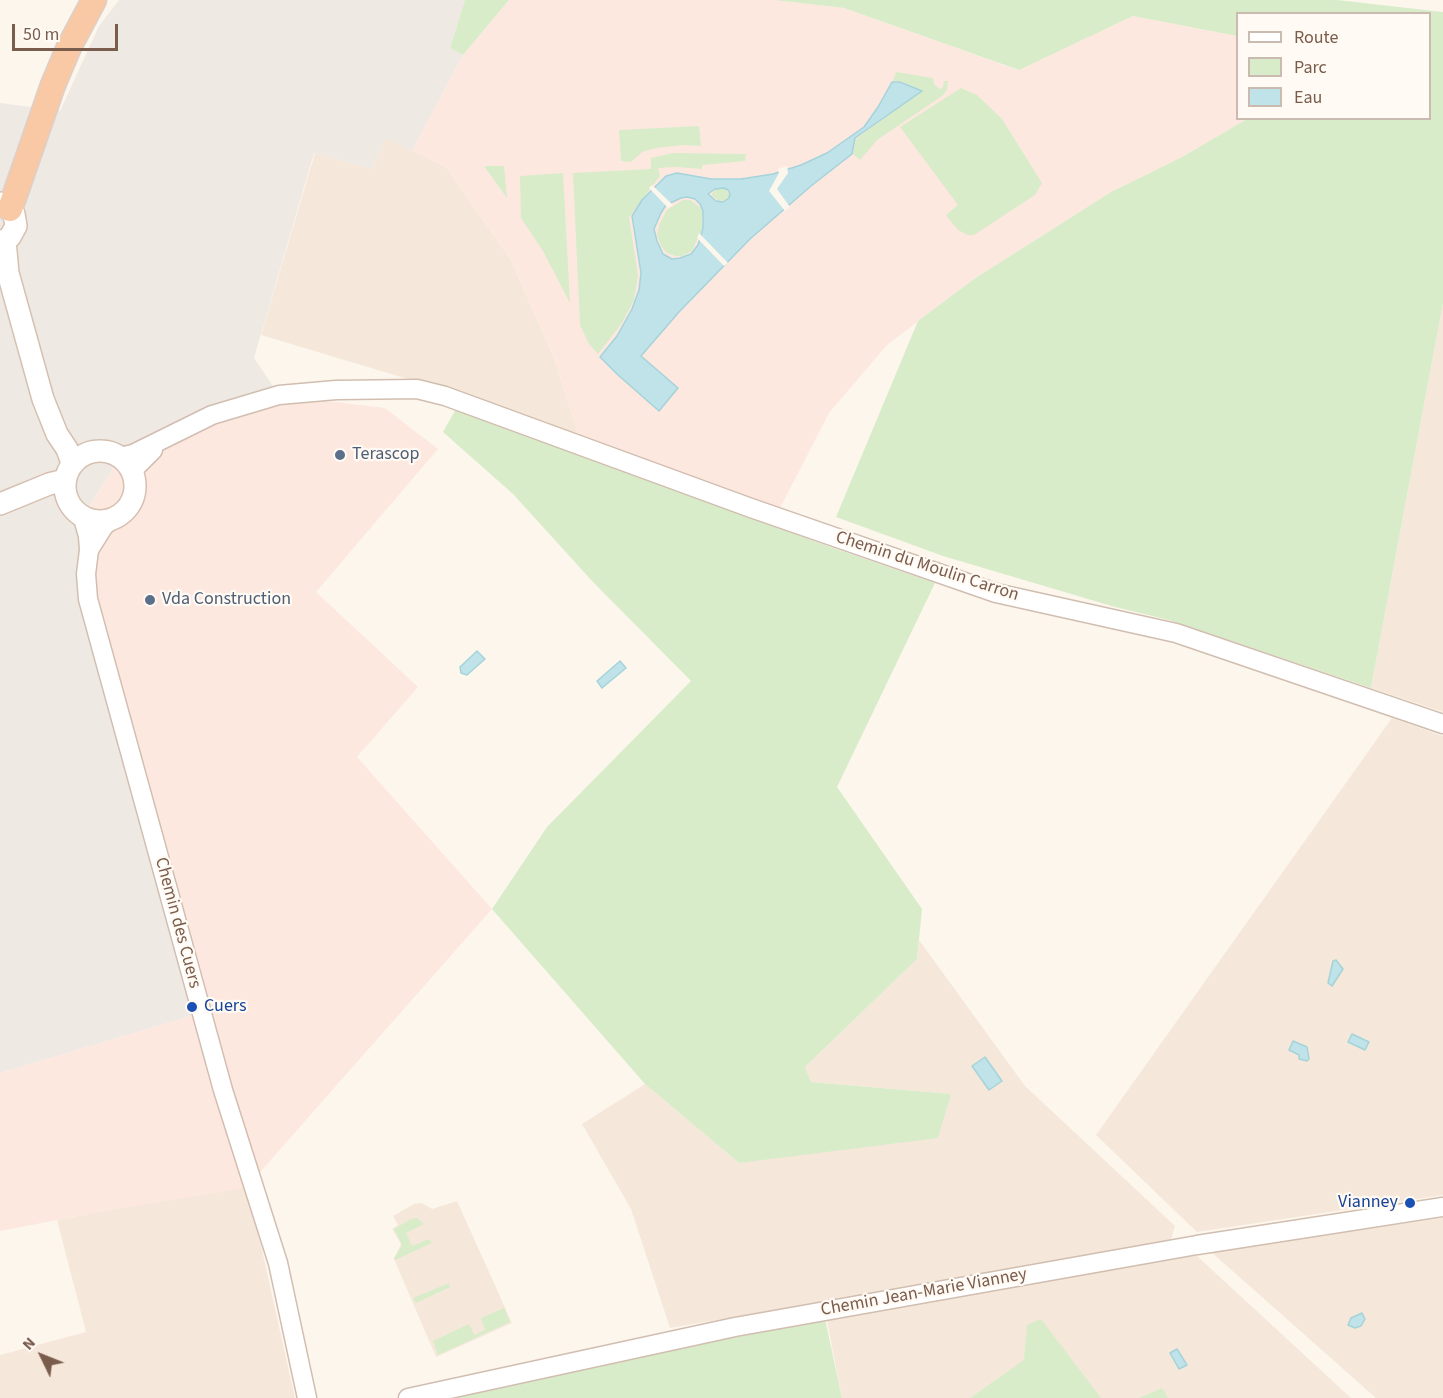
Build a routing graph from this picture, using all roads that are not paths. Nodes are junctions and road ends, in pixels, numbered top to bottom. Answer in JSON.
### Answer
{"nodes":[{"id":1,"x":94,"y":0,"type":"edge"},
{"id":2,"x":5,"y":206,"type":"edge"},
{"id":3,"x":3,"y":254,"type":"edge"},
{"id":4,"x":126,"y":465,"type":"junction"},
{"id":5,"x":72,"y":473,"type":"junction"},
{"id":6,"x":8,"y":501,"type":"edge"},
{"id":7,"x":82,"y":518,"type":"junction"},
{"id":8,"x":113,"y":519,"type":"junction"},
{"id":9,"x":89,"y":550,"type":"junction"},
{"id":10,"x":1443,"y":724,"type":"edge"},
{"id":11,"x":1443,"y":1207,"type":"edge"},
{"id":12,"x":307,"y":1398,"type":"edge"},
{"id":13,"x":408,"y":1398,"type":"edge"}],
"edges":[{"from":1,"to":2,"type":"highway"},
{"from":2,"to":3,"type":"main road"},
{"from":3,"to":5,"type":"main road"},
{"from":4,"to":5,"type":"main road"},
{"from":4,"to":8,"type":"main road"},
{"from":4,"to":10,"type":"street","name":"Chemin du Moulin Carron"},
{"from":5,"to":6,"type":"main road"},
{"from":5,"to":7,"type":"main road"},
{"from":7,"to":8,"type":"main road"},
{"from":7,"to":9,"type":"street","name":"Chemin des Cuers"},
{"from":8,"to":9,"type":"street","name":"Chemin des Cuers"},
{"from":9,"to":12,"type":"street","name":"Chemin des Cuers"},
{"from":11,"to":13,"type":"street","name":"Chemin Jean-Marie Vianney"}]}
